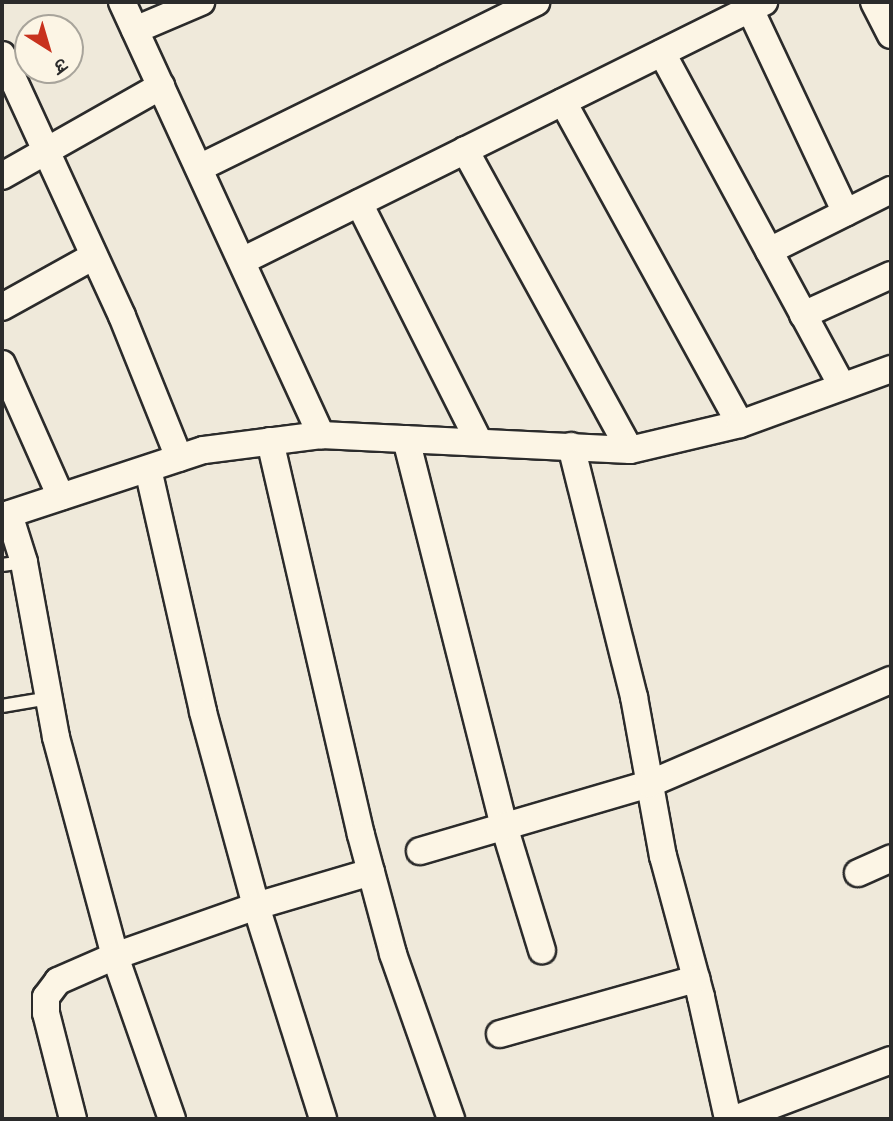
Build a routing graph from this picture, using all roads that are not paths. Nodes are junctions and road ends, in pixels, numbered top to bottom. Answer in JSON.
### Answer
{"nodes":[{"id":1,"x":122,"y":2,"type":"edge"},
{"id":2,"x":201,"y":2,"type":"edge"},
{"id":3,"x":536,"y":2,"type":"edge"},
{"id":4,"x":874,"y":2,"type":"edge"},
{"id":5,"x":757,"y":5,"type":"edge"},
{"id":6,"x":135,"y":30,"type":"junction"},
{"id":7,"x":891,"y":35,"type":"edge"},
{"id":8,"x":662,"y":53,"type":"junction"},
{"id":9,"x":2,"y":55,"type":"edge"},
{"id":10,"x":161,"y":86,"type":"junction"},
{"id":11,"x":563,"y":102,"type":"junction"},
{"id":12,"x":465,"y":150,"type":"junction"},
{"id":13,"x":46,"y":151,"type":"junction"},
{"id":14,"x":199,"y":168,"type":"junction"},
{"id":15,"x":2,"y":176,"type":"edge"},
{"id":16,"x":891,"y":190,"type":"edge"},
{"id":17,"x":359,"y":203,"type":"junction"},
{"id":18,"x":846,"y":213,"type":"junction"},
{"id":19,"x":769,"y":251,"type":"junction"},
{"id":20,"x":94,"y":256,"type":"junction"},
{"id":21,"x":242,"y":261,"type":"junction"},
{"id":22,"x":891,"y":275,"type":"edge"},
{"id":23,"x":2,"y":307,"type":"edge"},
{"id":24,"x":803,"y":315,"type":"junction"},
{"id":25,"x":2,"y":364,"type":"edge"},
{"id":26,"x":891,"y":369,"type":"edge"},
{"id":27,"x":842,"y":386,"type":"junction"},
{"id":28,"x":740,"y":424,"type":"junction"},
{"id":29,"x":321,"y":435,"type":"junction"},
{"id":30,"x":406,"y":439,"type":"junction"},
{"id":31,"x":270,"y":442,"type":"junction"},
{"id":32,"x":479,"y":442,"type":"junction"},
{"id":33,"x":572,"y":446,"type":"junction"},
{"id":34,"x":630,"y":450,"type":"junction"},
{"id":35,"x":179,"y":458,"type":"junction"},
{"id":36,"x":148,"y":468,"type":"junction"},
{"id":37,"x":61,"y":497,"type":"junction"},
{"id":38,"x":13,"y":564,"type":"edge"},
{"id":39,"x":891,"y":680,"type":"edge"},
{"id":40,"x":50,"y":698,"type":"junction"},
{"id":41,"x":2,"y":706,"type":"edge"},
{"id":42,"x":649,"y":784,"type":"junction"},
{"id":43,"x":504,"y":826,"type":"junction"},
{"id":44,"x":420,"y":851,"type":"dead end"},
{"id":45,"x":891,"y":858,"type":"edge"},
{"id":46,"x":371,"y":872,"type":"junction"},
{"id":47,"x":858,"y":873,"type":"dead end"},
{"id":48,"x":256,"y":906,"type":"junction"},
{"id":49,"x":542,"y":950,"type":"dead end"},
{"id":50,"x":115,"y":956,"type":"junction"},
{"id":51,"x":696,"y":979,"type":"junction"},
{"id":52,"x":500,"y":1034,"type":"dead end"},
{"id":53,"x":891,"y":1060,"type":"edge"},
{"id":54,"x":73,"y":1119,"type":"edge"},
{"id":55,"x":172,"y":1119,"type":"edge"},
{"id":56,"x":323,"y":1119,"type":"edge"},
{"id":57,"x":451,"y":1119,"type":"edge"},
{"id":58,"x":728,"y":1119,"type":"edge"},
{"id":59,"x":735,"y":1119,"type":"edge"}],
"edges":[{"from":1,"to":6,"type":"street"},
{"from":2,"to":6,"type":"street"},
{"from":3,"to":14,"type":"street"},
{"from":4,"to":7,"type":"street"},
{"from":5,"to":8,"type":"street"},
{"from":5,"to":18,"type":"street"},
{"from":6,"to":10,"type":"street"},
{"from":8,"to":11,"type":"street"},
{"from":8,"to":19,"type":"street"},
{"from":9,"to":13,"type":"street"},
{"from":10,"to":13,"type":"street"},
{"from":10,"to":14,"type":"street"},
{"from":11,"to":12,"type":"street"},
{"from":11,"to":28,"type":"street"},
{"from":12,"to":17,"type":"street"},
{"from":12,"to":34,"type":"street"},
{"from":13,"to":15,"type":"street"},
{"from":13,"to":20,"type":"street"},
{"from":14,"to":21,"type":"street"},
{"from":16,"to":18,"type":"street"},
{"from":17,"to":21,"type":"street"},
{"from":17,"to":32,"type":"street"},
{"from":18,"to":19,"type":"street"},
{"from":19,"to":24,"type":"street"},
{"from":20,"to":23,"type":"street"},
{"from":20,"to":35,"type":"street"},
{"from":21,"to":29,"type":"street"},
{"from":22,"to":24,"type":"street"},
{"from":24,"to":27,"type":"street"},
{"from":25,"to":37,"type":"street"},
{"from":26,"to":27,"type":"street"},
{"from":27,"to":28,"type":"street"},
{"from":28,"to":34,"type":"street"},
{"from":29,"to":30,"type":"street"},
{"from":29,"to":31,"type":"street"},
{"from":30,"to":32,"type":"street"},
{"from":30,"to":43,"type":"street"},
{"from":31,"to":35,"type":"street"},
{"from":31,"to":46,"type":"street"},
{"from":32,"to":33,"type":"street"},
{"from":33,"to":34,"type":"street"},
{"from":33,"to":42,"type":"street"},
{"from":35,"to":36,"type":"street"},
{"from":36,"to":37,"type":"street"},
{"from":36,"to":48,"type":"street"},
{"from":37,"to":38,"type":"street"},
{"from":38,"to":40,"type":"street"},
{"from":39,"to":42,"type":"street"},
{"from":40,"to":41,"type":"lane"},
{"from":40,"to":50,"type":"street"},
{"from":42,"to":43,"type":"street"},
{"from":42,"to":51,"type":"street"},
{"from":43,"to":44,"type":"street"},
{"from":43,"to":49,"type":"street"},
{"from":45,"to":47,"type":"street"},
{"from":46,"to":48,"type":"street"},
{"from":46,"to":57,"type":"street"},
{"from":48,"to":50,"type":"street"},
{"from":48,"to":56,"type":"street"},
{"from":50,"to":54,"type":"street"},
{"from":50,"to":55,"type":"street"},
{"from":51,"to":52,"type":"street"},
{"from":51,"to":58,"type":"street"},
{"from":53,"to":59,"type":"street"}]}
